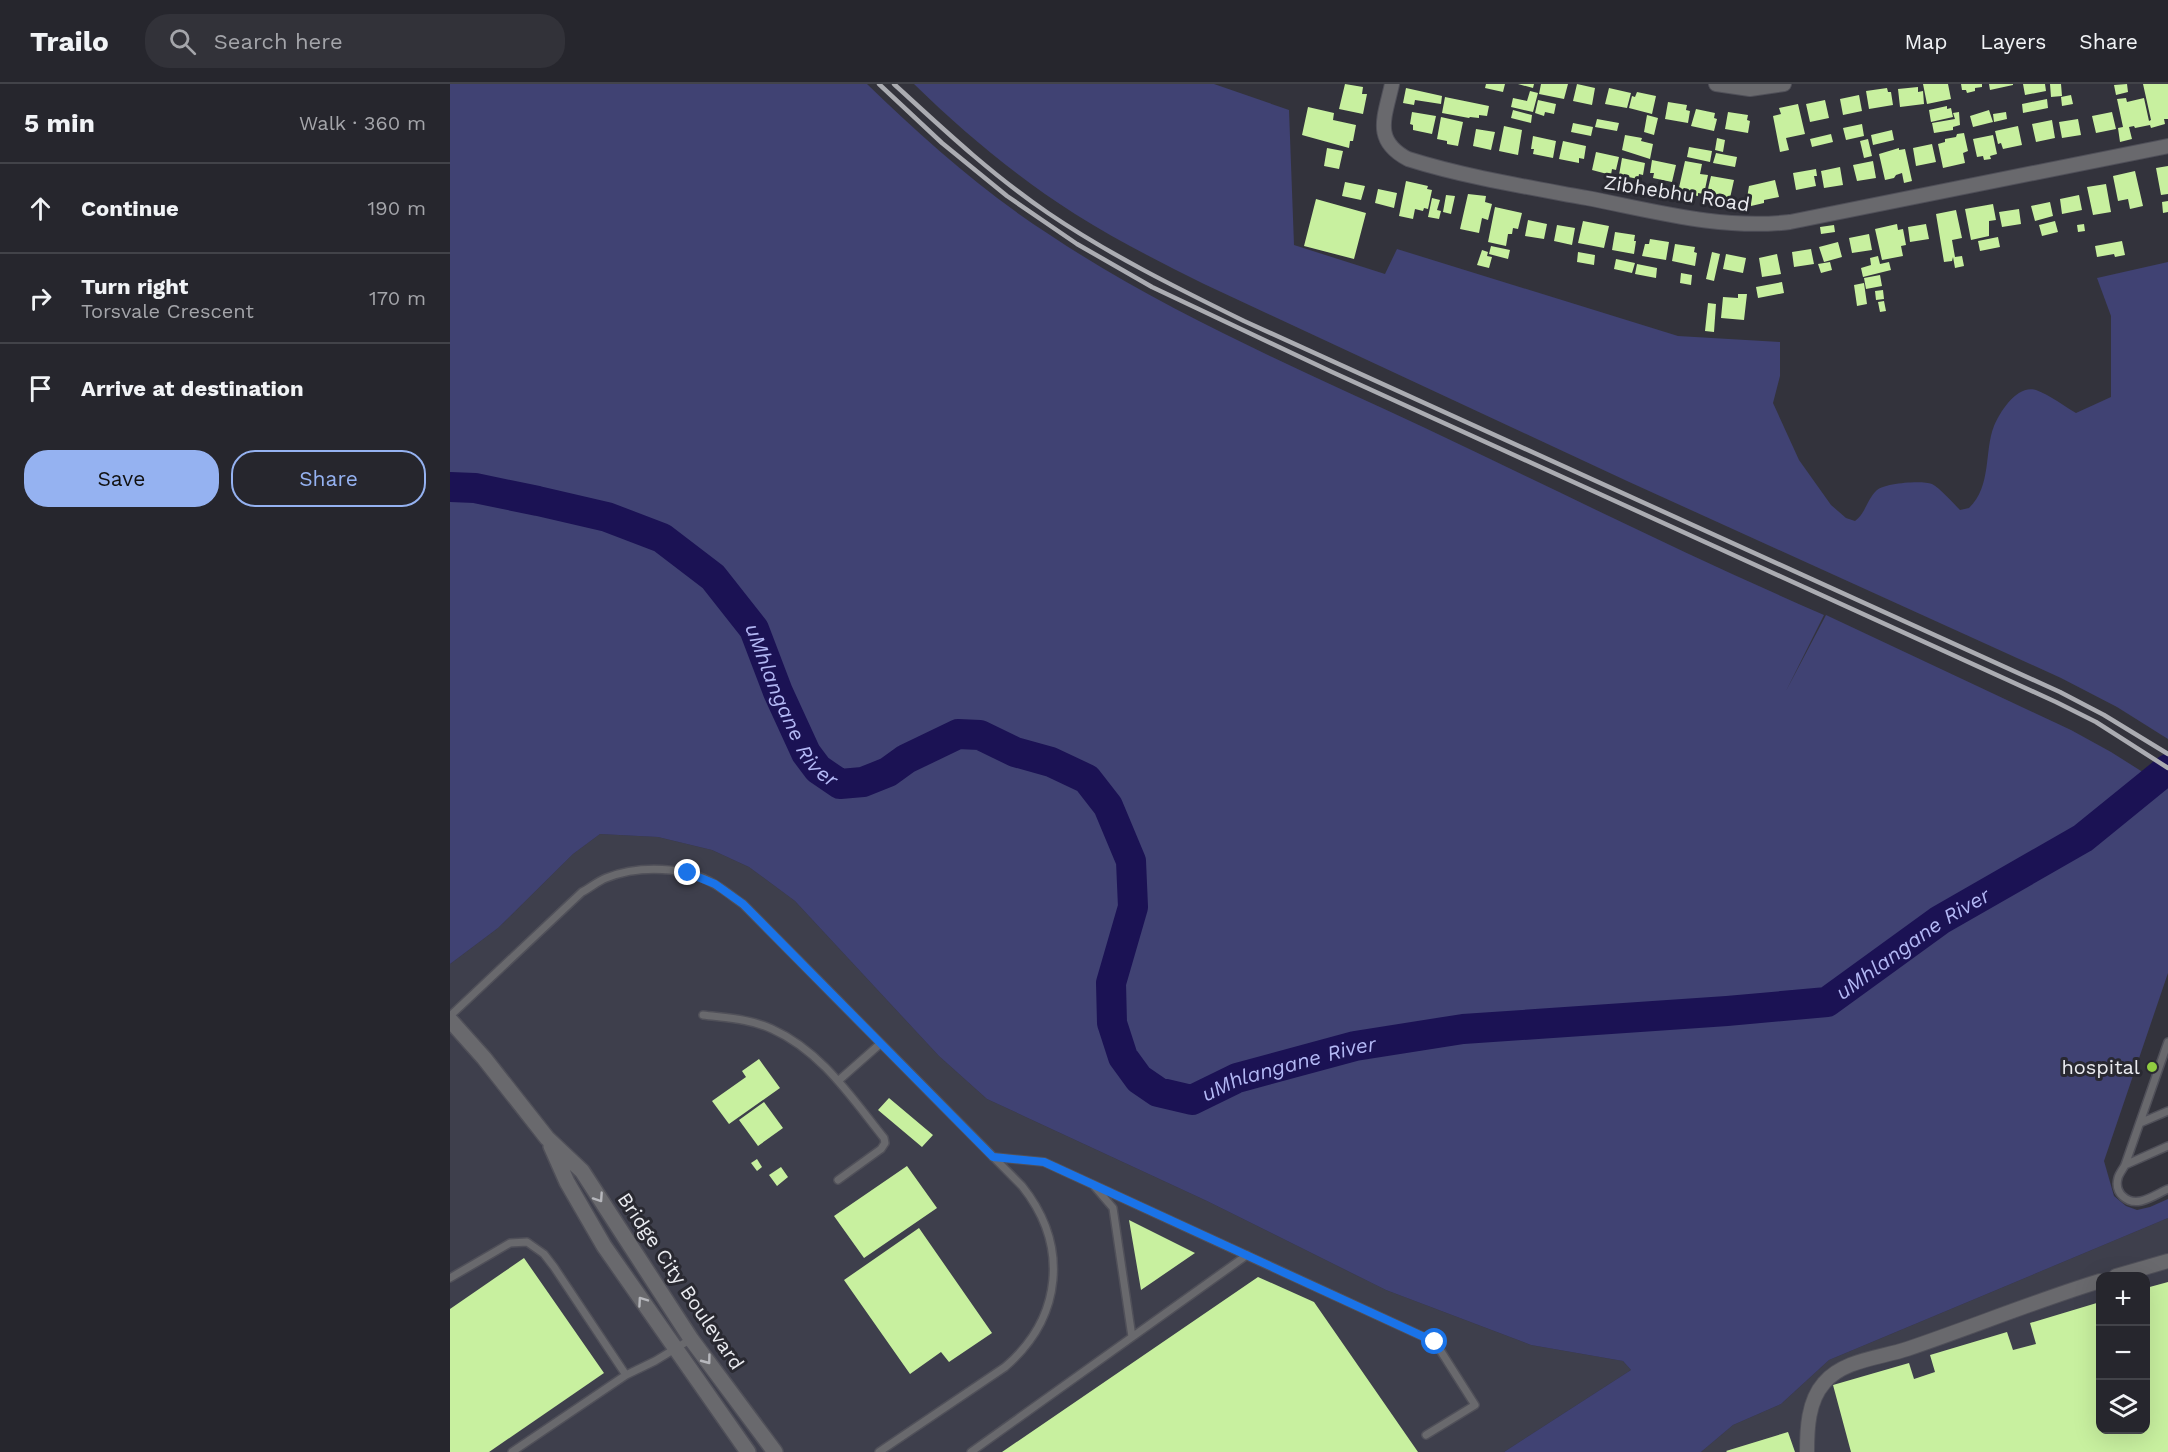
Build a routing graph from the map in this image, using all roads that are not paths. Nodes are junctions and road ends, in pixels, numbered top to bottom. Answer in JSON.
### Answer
{"nodes":[{"id":1,"x":1392,"y":84,"type":"edge"},
{"id":2,"x":1716,"y":84,"type":"edge"},
{"id":3,"x":1784,"y":84,"type":"edge"},
{"id":4,"x":2168,"y":146,"type":"edge"},
{"id":5,"x":703,"y":1015,"type":"dead end"},
{"id":6,"x":450,"y":1018,"type":"edge"},
{"id":7,"x":2168,"y":1042,"type":"edge"},
{"id":8,"x":880,"y":1044,"type":"junction"},
{"id":9,"x":2168,"y":1061,"type":"edge"},
{"id":10,"x":2160,"y":1065,"type":"junction"},
{"id":11,"x":838,"y":1081,"type":"junction"},
{"id":12,"x":2168,"y":1111,"type":"edge"},
{"id":13,"x":2140,"y":1123,"type":"junction"},
{"id":14,"x":547,"y":1138,"type":"junction"},
{"id":15,"x":2168,"y":1146,"type":"edge"},
{"id":16,"x":993,"y":1157,"type":"junction"},
{"id":17,"x":2125,"y":1165,"type":"junction"},
{"id":18,"x":582,"y":1171,"type":"junction"},
{"id":19,"x":838,"y":1180,"type":"dead end"},
{"id":20,"x":567,"y":1182,"type":"junction"},
{"id":21,"x":1093,"y":1185,"type":"junction"},
{"id":22,"x":2168,"y":1189,"type":"edge"},
{"id":23,"x":1247,"y":1255,"type":"junction"},
{"id":24,"x":2168,"y":1261,"type":"edge"},
{"id":25,"x":2130,"y":1272,"type":"edge"},
{"id":26,"x":450,"y":1278,"type":"edge"},
{"id":27,"x":2096,"y":1282,"type":"edge"},
{"id":28,"x":1132,"y":1337,"type":"junction"},
{"id":29,"x":691,"y":1339,"type":"junction"},
{"id":30,"x":676,"y":1350,"type":"junction"},
{"id":31,"x":626,"y":1375,"type":"junction"},
{"id":32,"x":1426,"y":1435,"type":"dead end"},
{"id":33,"x":512,"y":1452,"type":"edge"},
{"id":34,"x":748,"y":1452,"type":"edge"},
{"id":35,"x":775,"y":1452,"type":"edge"},
{"id":36,"x":879,"y":1452,"type":"edge"},
{"id":37,"x":971,"y":1452,"type":"edge"},
{"id":38,"x":1807,"y":1452,"type":"edge"}],
"edges":[{"from":1,"to":4,"type":"street","name":"Zibhebhu Road"},
{"from":2,"to":3,"type":"street"},
{"from":5,"to":11,"type":"lane"},
{"from":6,"to":8,"type":"lane"},
{"from":6,"to":14,"type":"street","name":"Bridge City Boulevard"},
{"from":7,"to":10,"type":"lane"},
{"from":8,"to":11,"type":"lane"},
{"from":8,"to":16,"type":"lane"},
{"from":9,"to":10,"type":"lane"},
{"from":10,"to":13,"type":"lane"},
{"from":11,"to":19,"type":"lane"},
{"from":12,"to":13,"type":"lane"},
{"from":13,"to":17,"type":"lane"},
{"from":14,"to":18,"type":"street","name":"Bridge City Boulevard"},
{"from":14,"to":20,"type":"street","name":"Bridge City Boulevard"},
{"from":15,"to":17,"type":"lane"},
{"from":16,"to":21,"type":"lane"},
{"from":16,"to":36,"type":"lane"},
{"from":17,"to":22,"type":"lane"},
{"from":18,"to":20,"type":"street"},
{"from":18,"to":29,"type":"street","name":"Bridge City Boulevard","one_way":true},
{"from":30,"to":20,"type":"street","name":"Bridge City Boulevard","one_way":true},
{"from":21,"to":23,"type":"lane"},
{"from":21,"to":28,"type":"lane"},
{"from":23,"to":28,"type":"lane"},
{"from":23,"to":32,"type":"lane"},
{"from":24,"to":25,"type":"street"},
{"from":26,"to":31,"type":"lane"},
{"from":27,"to":38,"type":"street"},
{"from":28,"to":37,"type":"lane"},
{"from":29,"to":30,"type":"lane"},
{"from":29,"to":35,"type":"street","name":"Bridge City Boulevard","one_way":true},
{"from":30,"to":31,"type":"lane"},
{"from":30,"to":34,"type":"street","name":"Bridge City Boulevard"},
{"from":31,"to":33,"type":"lane"}]}
